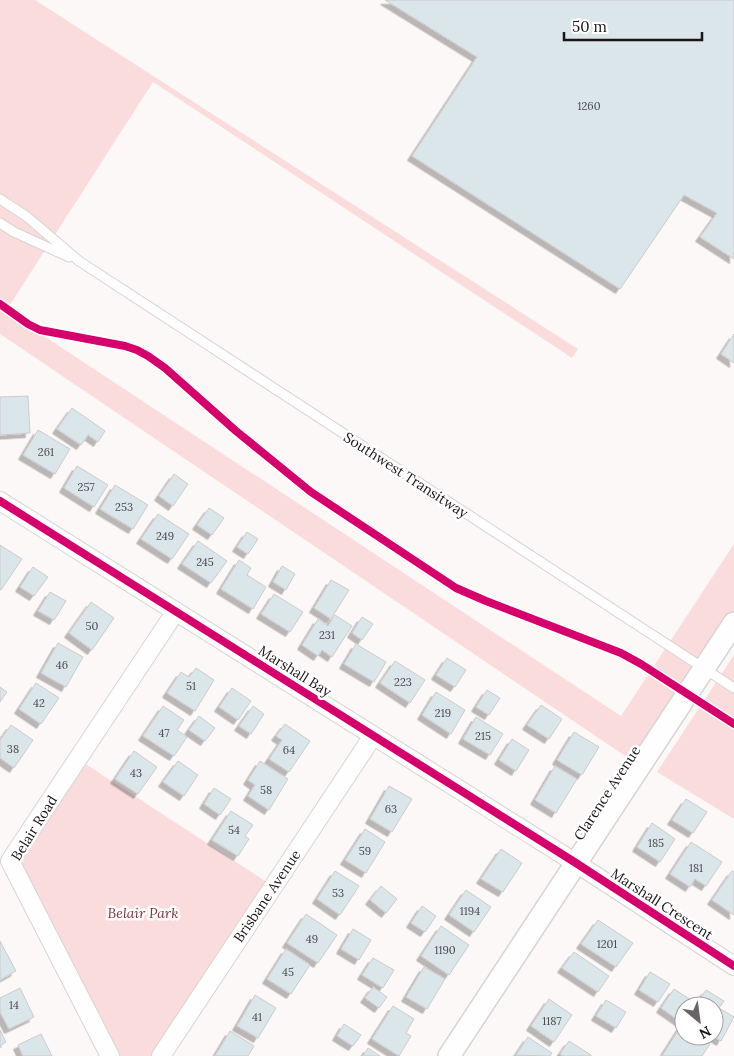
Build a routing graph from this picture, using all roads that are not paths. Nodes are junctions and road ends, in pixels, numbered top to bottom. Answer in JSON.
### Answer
{"nodes":[{"id":1,"x":0,"y":199,"type":"edge"},
{"id":2,"x":0,"y":223,"type":"edge"},
{"id":3,"x":79,"y":261,"type":"junction"},
{"id":4,"x":0,"y":501,"type":"edge"},
{"id":5,"x":176,"y":611,"type":"junction"},
{"id":6,"x":734,"y":623,"type":"edge"},
{"id":7,"x":703,"y":669,"type":"junction"},
{"id":8,"x":734,"y":688,"type":"edge"},
{"id":9,"x":373,"y":736,"type":"junction"},
{"id":10,"x":576,"y":863,"type":"junction"},
{"id":11,"x":734,"y":966,"type":"edge"},
{"id":12,"x":110,"y":1056,"type":"edge"},
{"id":13,"x":161,"y":1056,"type":"edge"},
{"id":14,"x":449,"y":1056,"type":"edge"}],
"edges":[{"from":1,"to":3,"type":"lane","name":"Southwest Transitway"},
{"from":2,"to":3,"type":"lane","name":"Southwest Transitway"},
{"from":3,"to":7,"type":"lane","name":"Southwest Transitway"},
{"from":4,"to":5,"type":"street","name":"Marshall Bay"},
{"from":5,"to":9,"type":"street","name":"Marshall Bay"},
{"from":5,"to":12,"type":"street","name":"Belair Road"},
{"from":6,"to":7,"type":"street","name":"Clarence Avenue"},
{"from":7,"to":8,"type":"lane","name":"Southwest Transitway"},
{"from":7,"to":10,"type":"street","name":"Clarence Avenue"},
{"from":9,"to":10,"type":"street","name":"Marshall Bay"},
{"from":9,"to":13,"type":"street","name":"Brisbane Avenue"},
{"from":10,"to":11,"type":"street","name":"Marshall Crescent"},
{"from":10,"to":14,"type":"street","name":"Clarence Avenue"}]}
